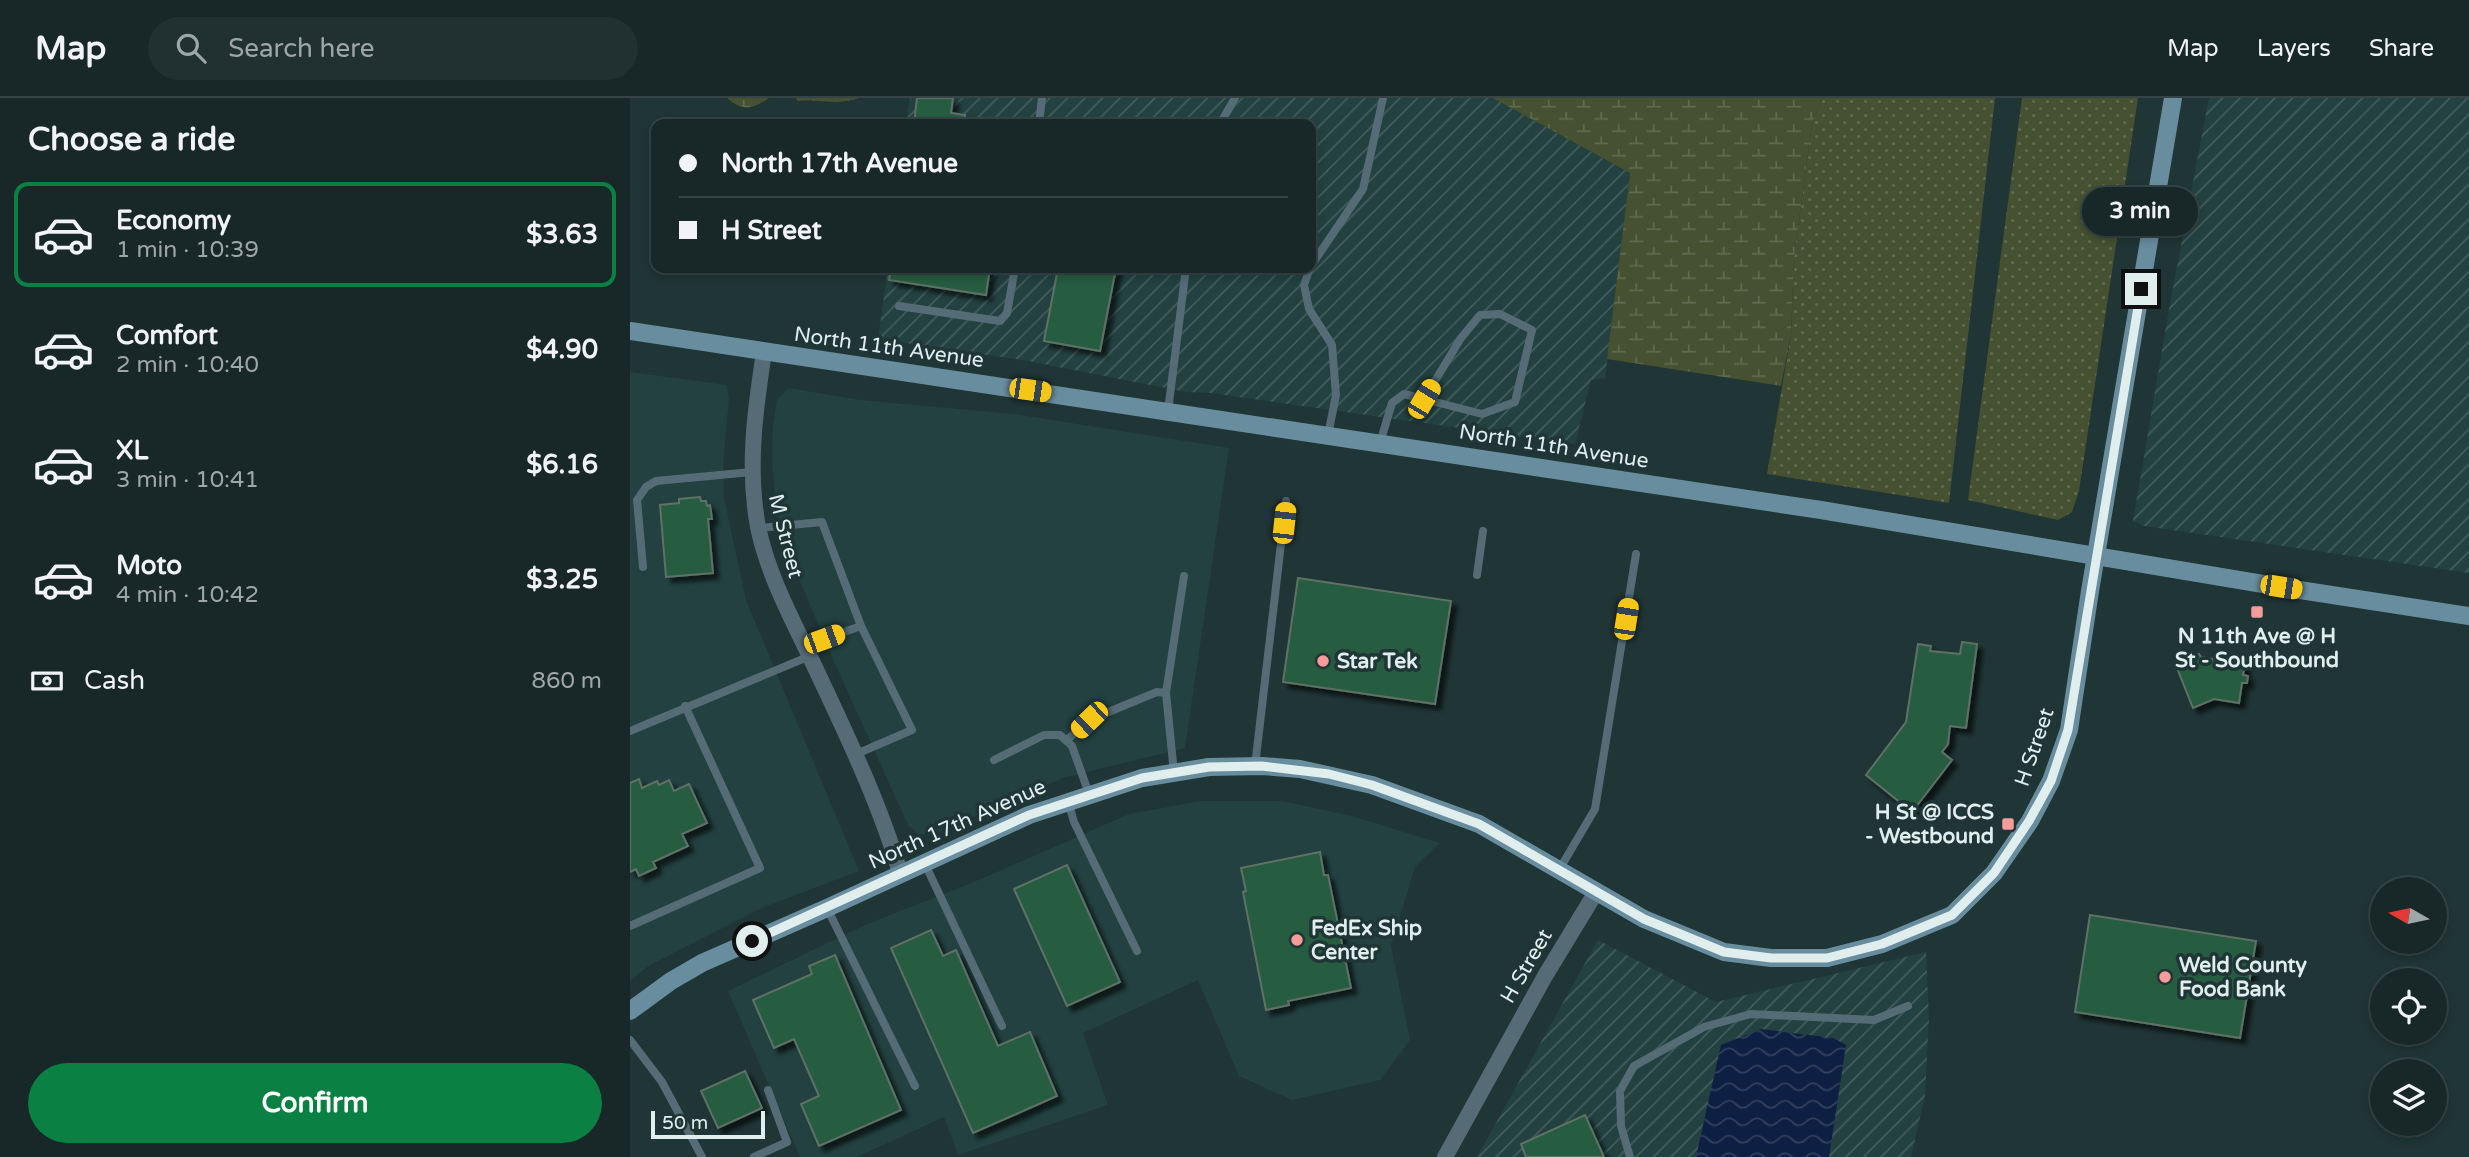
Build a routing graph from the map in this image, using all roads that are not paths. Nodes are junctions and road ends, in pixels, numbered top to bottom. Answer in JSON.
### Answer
{"nodes":[{"id":1,"x":1042,"y":98,"type":"edge"},
{"id":2,"x":1235,"y":98,"type":"edge"},
{"id":3,"x":1384,"y":98,"type":"edge"},
{"id":4,"x":2173,"y":98,"type":"edge"},
{"id":5,"x":1040,"y":119,"type":"edge"},
{"id":6,"x":1223,"y":119,"type":"edge"},
{"id":7,"x":1316,"y":258,"type":"edge"},
{"id":8,"x":1014,"y":273,"type":"edge"},
{"id":9,"x":1185,"y":273,"type":"edge"},
{"id":10,"x":1308,"y":273,"type":"edge"},
{"id":11,"x":899,"y":306,"type":"dead end"},
{"id":12,"x":630,"y":331,"type":"edge"},
{"id":13,"x":764,"y":352,"type":"junction"},
{"id":14,"x":1424,"y":399,"type":"junction"},
{"id":15,"x":1168,"y":411,"type":"junction"},
{"id":16,"x":1328,"y":435,"type":"junction"},
{"id":17,"x":1380,"y":443,"type":"junction"},
{"id":18,"x":752,"y":472,"type":"junction"},
{"id":19,"x":1286,"y":501,"type":"dead end"},
{"id":20,"x":758,"y":527,"type":"junction"},
{"id":21,"x":1483,"y":531,"type":"dead end"},
{"id":22,"x":1636,"y":554,"type":"dead end"},
{"id":23,"x":2096,"y":556,"type":"junction"},
{"id":24,"x":643,"y":567,"type":"dead end"},
{"id":25,"x":1477,"y":575,"type":"dead end"},
{"id":26,"x":1184,"y":576,"type":"dead end"},
{"id":27,"x":2469,"y":616,"type":"edge"},
{"id":28,"x":861,"y":626,"type":"junction"},
{"id":29,"x":807,"y":651,"type":"junction"},
{"id":30,"x":1166,"y":692,"type":"junction"},
{"id":31,"x":685,"y":706,"type":"junction"},
{"id":32,"x":630,"y":730,"type":"edge"},
{"id":33,"x":1067,"y":740,"type":"junction"},
{"id":34,"x":854,"y":755,"type":"junction"},
{"id":35,"x":994,"y":760,"type":"dead end"},
{"id":36,"x":1255,"y":766,"type":"junction"},
{"id":37,"x":1174,"y":773,"type":"junction"},
{"id":38,"x":1088,"y":794,"type":"junction"},
{"id":39,"x":1068,"y":801,"type":"junction"},
{"id":40,"x":925,"y":862,"type":"junction"},
{"id":41,"x":1559,"y":870,"type":"junction"},
{"id":42,"x":900,"y":873,"type":"junction"},
{"id":43,"x":1596,"y":892,"type":"junction"},
{"id":44,"x":827,"y":908,"type":"junction"},
{"id":45,"x":630,"y":926,"type":"edge"},
{"id":46,"x":1137,"y":951,"type":"dead end"},
{"id":47,"x":1908,"y":1006,"type":"dead end"},
{"id":48,"x":630,"y":1012,"type":"edge"},
{"id":49,"x":1002,"y":1026,"type":"dead end"},
{"id":50,"x":630,"y":1040,"type":"edge"},
{"id":51,"x":915,"y":1086,"type":"dead end"},
{"id":52,"x":768,"y":1090,"type":"dead end"},
{"id":53,"x":702,"y":1157,"type":"edge"},
{"id":54,"x":754,"y":1157,"type":"edge"},
{"id":55,"x":1445,"y":1157,"type":"edge"},
{"id":56,"x":1630,"y":1157,"type":"edge"}],
"edges":[{"from":1,"to":5,"type":"lane"},
{"from":2,"to":6,"type":"lane"},
{"from":3,"to":7,"type":"lane"},
{"from":4,"to":23,"type":"street","name":"H Street"},
{"from":8,"to":11,"type":"lane"},
{"from":9,"to":15,"type":"lane"},
{"from":10,"to":16,"type":"lane"},
{"from":12,"to":13,"type":"street","name":"North 11th Avenue"},
{"from":13,"to":15,"type":"street","name":"North 11th Avenue"},
{"from":13,"to":18,"type":"street","name":"M Street"},
{"from":14,"to":14,"type":"lane"},
{"from":14,"to":17,"type":"lane"},
{"from":15,"to":16,"type":"street","name":"North 11th Avenue"},
{"from":16,"to":17,"type":"street","name":"North 11th Avenue"},
{"from":17,"to":23,"type":"street","name":"North 11th Avenue"},
{"from":18,"to":20,"type":"street","name":"M Street"},
{"from":18,"to":24,"type":"lane"},
{"from":19,"to":36,"type":"lane"},
{"from":20,"to":28,"type":"lane"},
{"from":20,"to":29,"type":"street","name":"M Street"},
{"from":21,"to":25,"type":"lane"},
{"from":22,"to":41,"type":"lane"},
{"from":23,"to":27,"type":"street","name":"North 11th Avenue"},
{"from":23,"to":43,"type":"street","name":"H Street"},
{"from":26,"to":30,"type":"lane"},
{"from":28,"to":29,"type":"lane"},
{"from":28,"to":34,"type":"lane"},
{"from":29,"to":31,"type":"lane"},
{"from":29,"to":34,"type":"street","name":"M Street"},
{"from":30,"to":33,"type":"lane"},
{"from":30,"to":37,"type":"lane"},
{"from":31,"to":32,"type":"lane"},
{"from":31,"to":45,"type":"lane"},
{"from":33,"to":35,"type":"lane"},
{"from":33,"to":38,"type":"lane"},
{"from":34,"to":42,"type":"street","name":"M Street"},
{"from":36,"to":37,"type":"street","name":"North 17th Avenue"},
{"from":36,"to":41,"type":"street","name":"North 17th Avenue"},
{"from":37,"to":38,"type":"street","name":"North 17th Avenue"},
{"from":38,"to":39,"type":"street","name":"North 17th Avenue"},
{"from":39,"to":40,"type":"street","name":"North 17th Avenue"},
{"from":39,"to":46,"type":"lane"},
{"from":40,"to":42,"type":"street","name":"North 17th Avenue"},
{"from":40,"to":49,"type":"lane"},
{"from":41,"to":43,"type":"street","name":"North 17th Avenue"},
{"from":42,"to":44,"type":"street","name":"North 17th Avenue"},
{"from":43,"to":55,"type":"street","name":"H Street"},
{"from":44,"to":48,"type":"street","name":"North 17th Avenue"},
{"from":44,"to":51,"type":"lane"},
{"from":47,"to":56,"type":"lane"},
{"from":50,"to":53,"type":"lane"},
{"from":52,"to":54,"type":"lane"}]}
